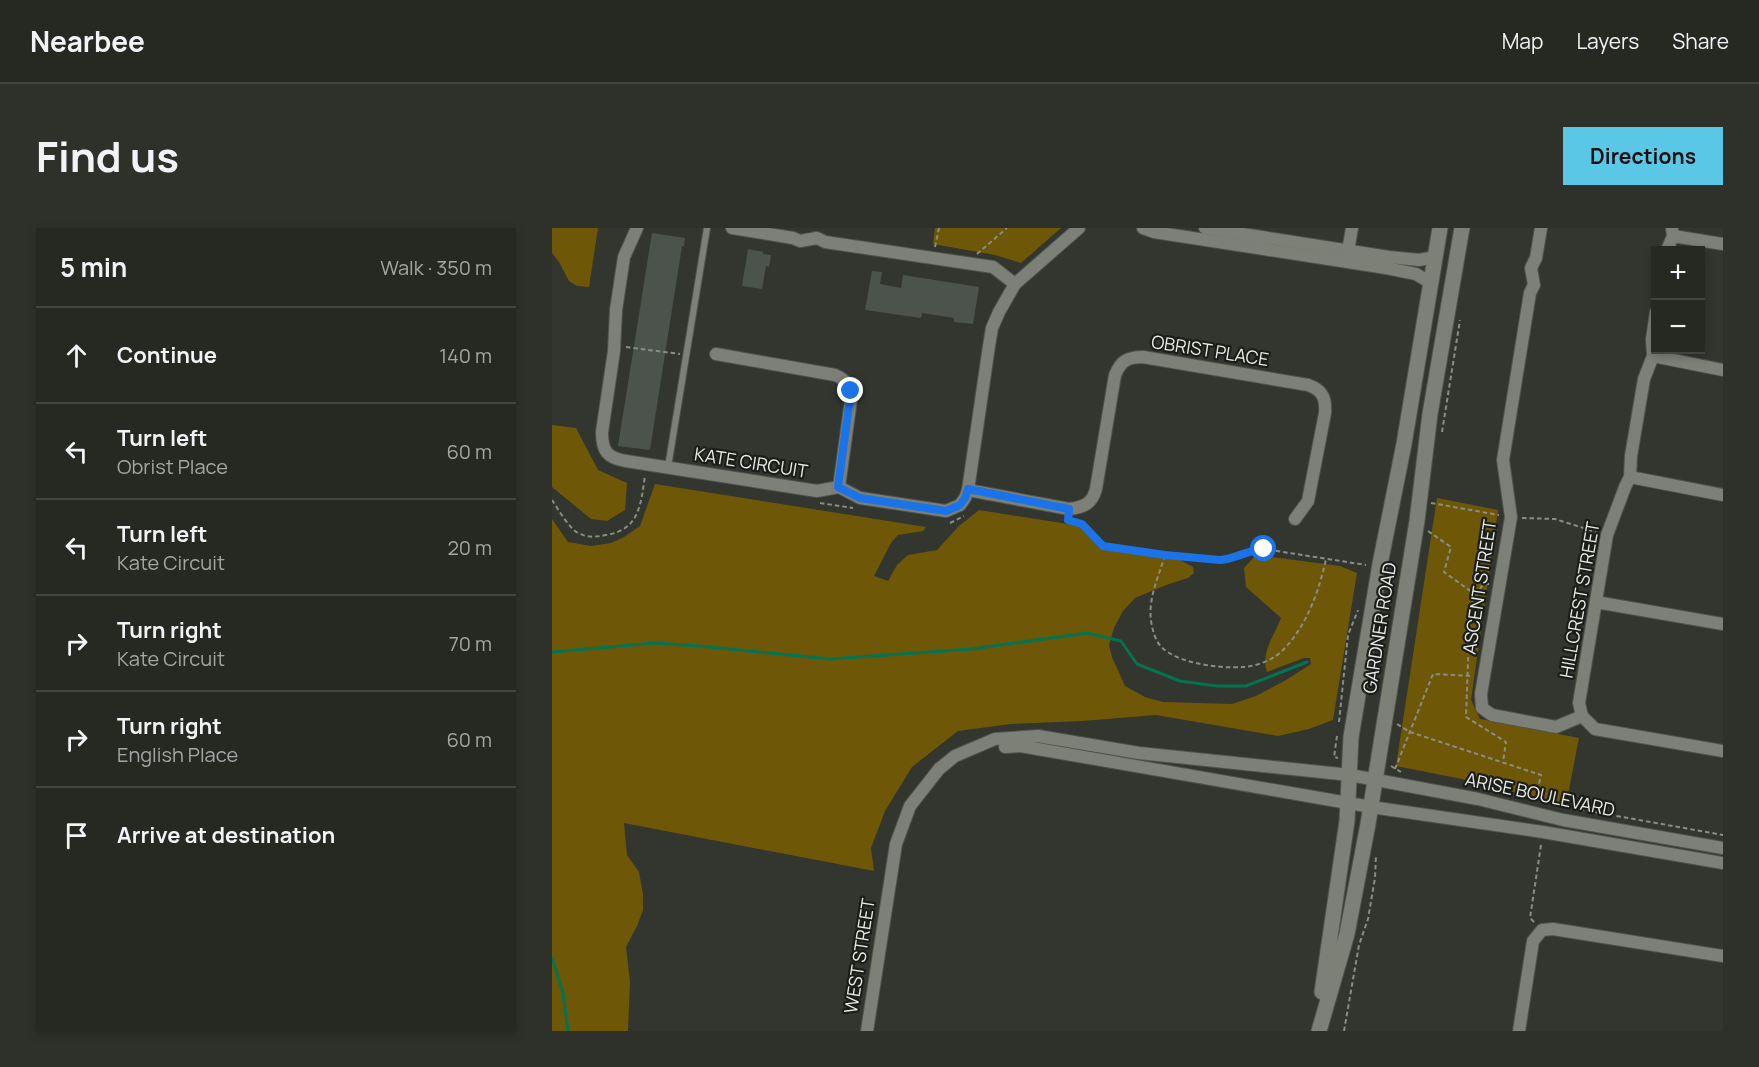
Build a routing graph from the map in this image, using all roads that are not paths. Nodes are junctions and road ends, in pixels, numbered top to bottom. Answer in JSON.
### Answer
{"nodes":[{"id":1,"x":637,"y":228,"type":"edge"},
{"id":2,"x":707,"y":228,"type":"edge"},
{"id":3,"x":732,"y":228,"type":"edge"},
{"id":4,"x":1079,"y":228,"type":"edge"},
{"id":5,"x":1143,"y":228,"type":"edge"},
{"id":6,"x":1205,"y":228,"type":"edge"},
{"id":7,"x":1352,"y":228,"type":"edge"},
{"id":8,"x":1440,"y":228,"type":"edge"},
{"id":9,"x":1462,"y":228,"type":"edge"},
{"id":10,"x":1541,"y":228,"type":"edge"},
{"id":11,"x":1672,"y":232,"type":"edge"},
{"id":12,"x":1723,"y":244,"type":"edge"},
{"id":13,"x":1348,"y":251,"type":"junction"},
{"id":14,"x":1435,"y":257,"type":"junction"},
{"id":15,"x":1431,"y":283,"type":"junction"},
{"id":16,"x":1015,"y":284,"type":"junction"},
{"id":17,"x":716,"y":354,"type":"dead end"},
{"id":18,"x":1653,"y":356,"type":"joint"},
{"id":19,"x":1723,"y":370,"type":"edge"},
{"id":20,"x":1430,"y":414,"type":"junction"},
{"id":21,"x":1404,"y":444,"type":"junction"},
{"id":22,"x":668,"y":468,"type":"junction"},
{"id":23,"x":1630,"y":477,"type":"junction"},
{"id":24,"x":838,"y":487,"type":"junction"},
{"id":25,"x":968,"y":489,"type":"junction"},
{"id":26,"x":1723,"y":495,"type":"edge"},
{"id":27,"x":1295,"y":519,"type":"dead end"},
{"id":28,"x":1596,"y":602,"type":"junction"},
{"id":29,"x":1723,"y":624,"type":"edge"},
{"id":30,"x":1582,"y":716,"type":"junction"},
{"id":31,"x":1723,"y":751,"type":"edge"},
{"id":32,"x":1139,"y":753,"type":"junction"},
{"id":33,"x":1137,"y":766,"type":"junction"},
{"id":34,"x":1349,"y":768,"type":"junction"},
{"id":35,"x":939,"y":769,"type":"junction"},
{"id":36,"x":1375,"y":780,"type":"junction"},
{"id":37,"x":1349,"y":803,"type":"junction"},
{"id":38,"x":1371,"y":807,"type":"junction"},
{"id":39,"x":1723,"y":848,"type":"edge"},
{"id":40,"x":1723,"y":863,"type":"edge"},
{"id":41,"x":1723,"y":956,"type":"edge"},
{"id":42,"x":867,"y":1031,"type":"edge"},
{"id":43,"x":1318,"y":1031,"type":"edge"},
{"id":44,"x":1519,"y":1031,"type":"edge"}],
"edges":[{"from":1,"to":22,"type":"street","name":"KATE CIRCUIT"},
{"from":2,"to":22,"type":"lane"},
{"from":3,"to":16,"type":"street"},
{"from":4,"to":16,"type":"street"},
{"from":5,"to":15,"type":"street"},
{"from":6,"to":13,"type":"street"},
{"from":7,"to":13,"type":"street"},
{"from":8,"to":14,"type":"street","name":"GARDNER ROAD"},
{"from":9,"to":20,"type":"street","name":"GARDNER ROAD"},
{"from":10,"to":30,"type":"street","name":"ASCENT STREET"},
{"from":11,"to":12,"type":"street"},
{"from":13,"to":14,"type":"street"},
{"from":14,"to":15,"type":"street","name":"GARDNER ROAD"},
{"from":15,"to":21,"type":"street","name":"GARDNER ROAD"},
{"from":16,"to":25,"type":"street"},
{"from":17,"to":24,"type":"street"},
{"from":18,"to":19,"type":"street"},
{"from":18,"to":23,"type":"street","name":"HILLCREST STREET"},
{"from":20,"to":21,"type":"street"},
{"from":20,"to":36,"type":"street","name":"GARDNER ROAD"},
{"from":21,"to":34,"type":"street","name":"GARDNER ROAD"},
{"from":22,"to":24,"type":"street","name":"KATE CIRCUIT"},
{"from":23,"to":26,"type":"street"},
{"from":23,"to":28,"type":"street","name":"HILLCREST STREET"},
{"from":24,"to":25,"type":"street","name":"KATE CIRCUIT"},
{"from":25,"to":27,"type":"street","name":"OBRIST PLACE"},
{"from":28,"to":29,"type":"street"},
{"from":28,"to":30,"type":"street","name":"HILLCREST STREET"},
{"from":30,"to":31,"type":"street"},
{"from":32,"to":33,"type":"street"},
{"from":32,"to":34,"type":"street","name":"ARISE BOULEVARD"},
{"from":32,"to":35,"type":"street","name":"ARISE BOULEVARD"},
{"from":33,"to":35,"type":"street","name":"ARISE BOULEVARD"},
{"from":33,"to":37,"type":"street","name":"ARISE BOULEVARD"},
{"from":34,"to":36,"type":"street","name":"ARISE BOULEVARD"},
{"from":34,"to":37,"type":"street","name":"GARDNER ROAD"},
{"from":35,"to":42,"type":"street","name":"WEST STREET"},
{"from":36,"to":38,"type":"street","name":"GARDNER ROAD"},
{"from":36,"to":39,"type":"street","name":"ARISE BOULEVARD"},
{"from":37,"to":38,"type":"street","name":"ARISE BOULEVARD"},
{"from":37,"to":43,"type":"street","name":"GARDNER ROAD"},
{"from":38,"to":40,"type":"street","name":"ARISE BOULEVARD"},
{"from":38,"to":43,"type":"street","name":"GARDNER ROAD"},
{"from":41,"to":44,"type":"street"}]}
